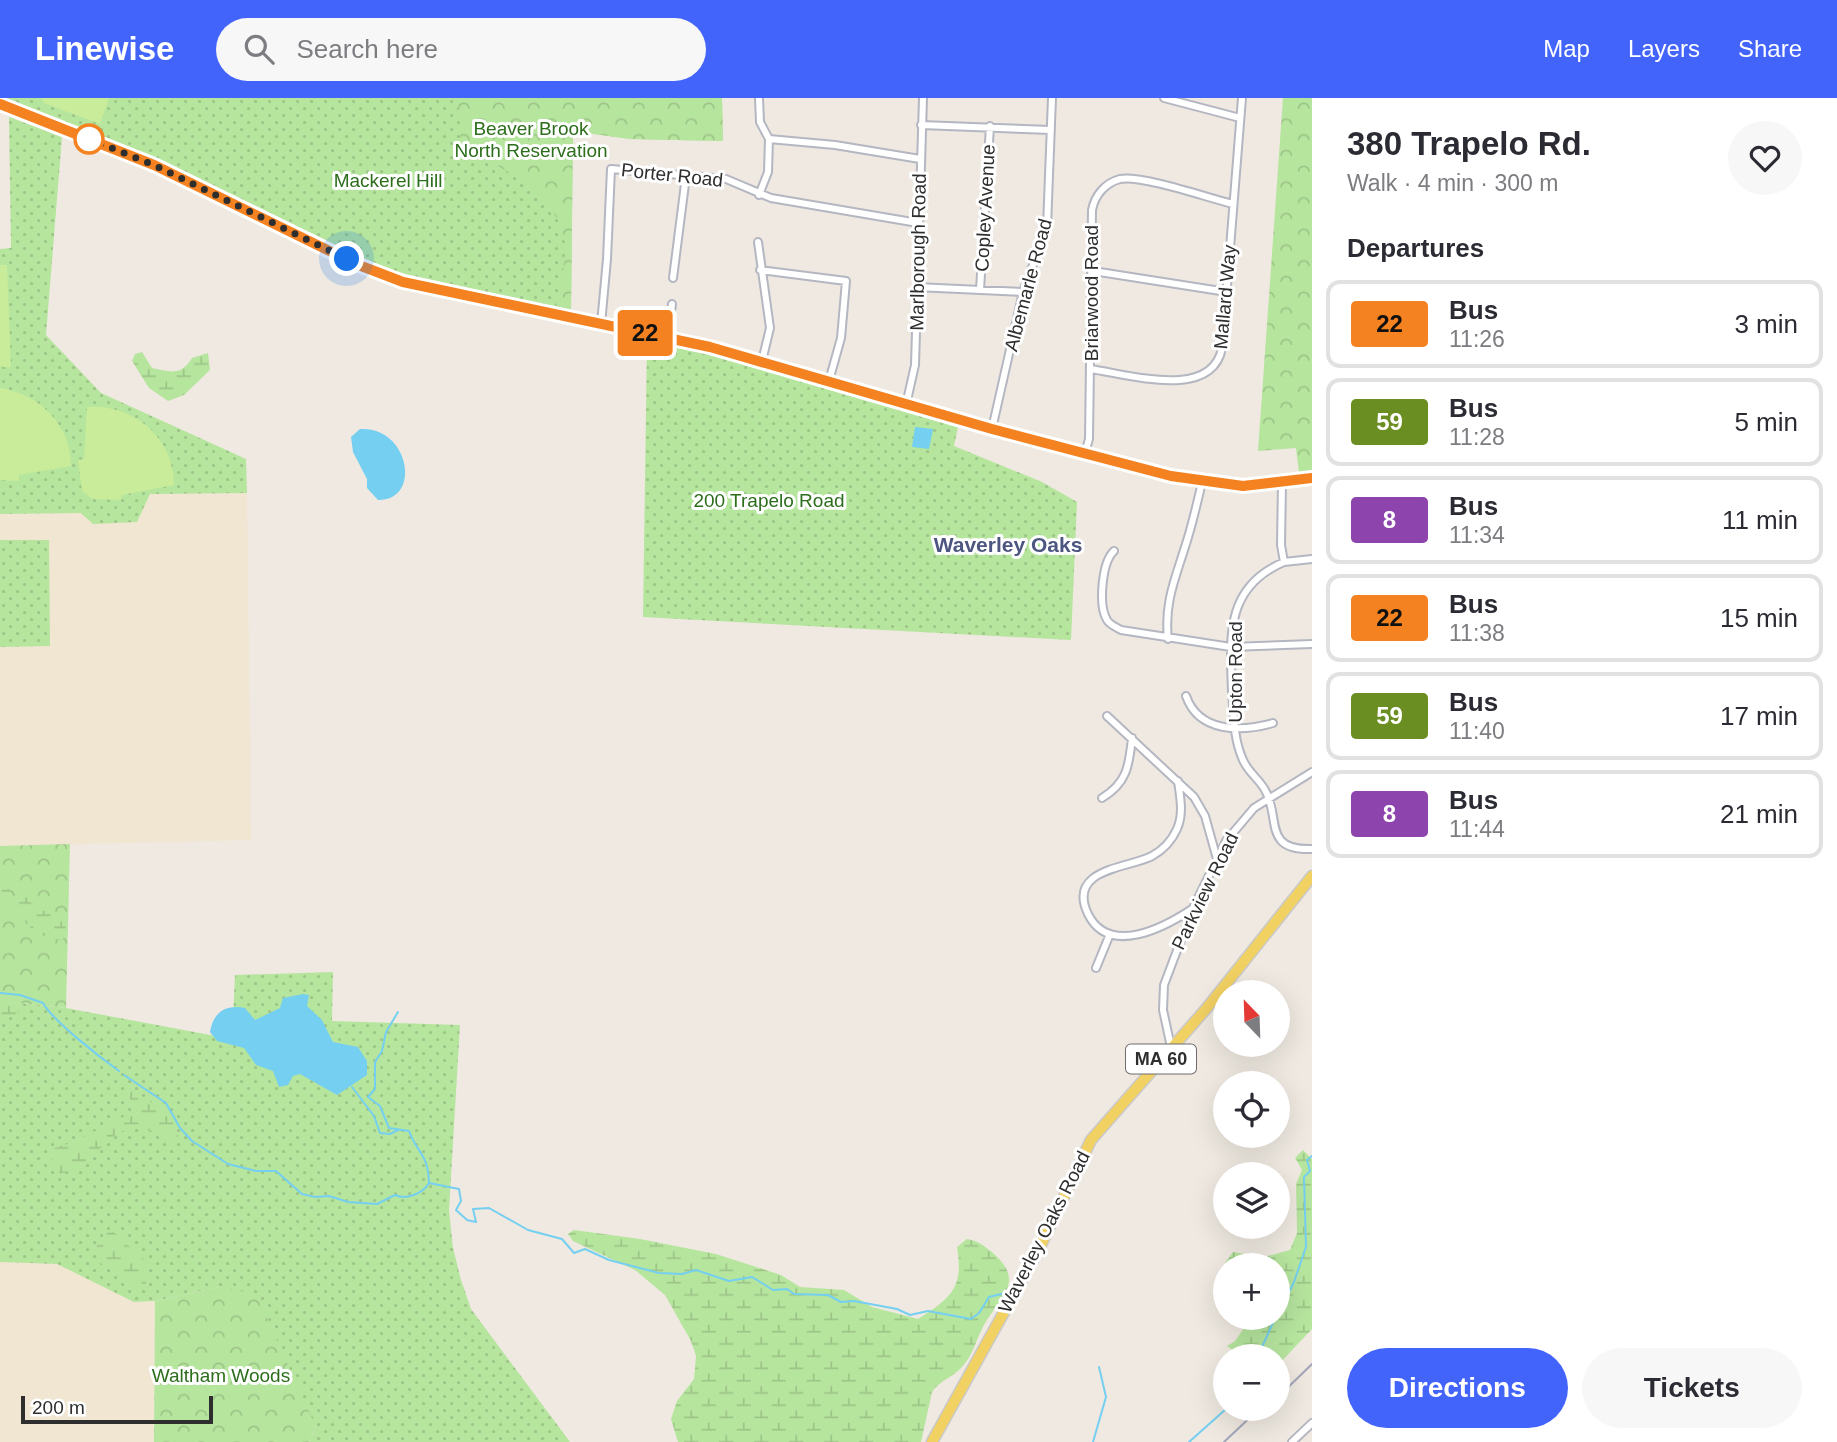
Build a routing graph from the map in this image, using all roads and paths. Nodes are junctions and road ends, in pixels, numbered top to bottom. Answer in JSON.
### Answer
{"nodes":[{"id":1,"x":758,"y":98,"type":"edge"},
{"id":2,"x":923,"y":98,"type":"edge"},
{"id":3,"x":1052,"y":98,"type":"edge"},
{"id":4,"x":1164,"y":98,"type":"edge"},
{"id":5,"x":1242,"y":98,"type":"edge"},
{"id":6,"x":0,"y":104,"type":"edge"},
{"id":7,"x":1240,"y":118,"type":"junction"},
{"id":8,"x":921,"y":125,"type":"junction"},
{"id":9,"x":990,"y":126,"type":"junction"},
{"id":10,"x":1051,"y":130,"type":"junction"},
{"id":11,"x":769,"y":139,"type":"junction"},
{"id":12,"x":920,"y":159,"type":"junction"},
{"id":13,"x":686,"y":176,"type":"junction"},
{"id":14,"x":759,"y":195,"type":"junction"},
{"id":15,"x":1233,"y":204,"type":"junction"},
{"id":16,"x":918,"y":223,"type":"junction"},
{"id":17,"x":758,"y":242,"type":"dead end"},
{"id":18,"x":760,"y":270,"type":"junction"},
{"id":19,"x":1093,"y":271,"type":"junction"},
{"id":20,"x":673,"y":278,"type":"dead end"},
{"id":21,"x":916,"y":287,"type":"junction"},
{"id":22,"x":981,"y":290,"type":"junction"},
{"id":23,"x":1023,"y":292,"type":"junction"},
{"id":24,"x":1227,"y":292,"type":"junction"},
{"id":25,"x":672,"y":304,"type":"dead end"},
{"id":26,"x":601,"y":324,"type":"junction"},
{"id":27,"x":667,"y":338,"type":"junction"},
{"id":28,"x":762,"y":361,"type":"junction"},
{"id":29,"x":1090,"y":369,"type":"junction"},
{"id":30,"x":829,"y":382,"type":"junction"},
{"id":31,"x":906,"y":405,"type":"junction"},
{"id":32,"x":992,"y":429,"type":"junction"},
{"id":33,"x":1085,"y":453,"type":"junction"},
{"id":34,"x":1312,"y":478,"type":"edge"},
{"id":35,"x":1202,"y":482,"type":"junction"},
{"id":36,"x":1282,"y":483,"type":"junction"},
{"id":37,"x":1114,"y":551,"type":"dead end"},
{"id":38,"x":1312,"y":559,"type":"edge"},
{"id":39,"x":1284,"y":562,"type":"junction"},
{"id":40,"x":1168,"y":639,"type":"junction"},
{"id":41,"x":1312,"y":644,"type":"edge"},
{"id":42,"x":1231,"y":647,"type":"junction"},
{"id":43,"x":1186,"y":696,"type":"dead end"},
{"id":44,"x":1107,"y":716,"type":"dead end"},
{"id":45,"x":1273,"y":723,"type":"dead end"},
{"id":46,"x":1234,"y":730,"type":"junction"},
{"id":47,"x":1132,"y":738,"type":"junction"},
{"id":48,"x":1312,"y":772,"type":"edge"},
{"id":49,"x":1178,"y":781,"type":"junction"},
{"id":50,"x":1102,"y":798,"type":"dead end"},
{"id":51,"x":1268,"y":799,"type":"junction"},
{"id":52,"x":1312,"y":849,"type":"edge"},
{"id":53,"x":1217,"y":859,"type":"junction"},
{"id":54,"x":1312,"y":876,"type":"edge"},
{"id":55,"x":1194,"y":908,"type":"junction"},
{"id":56,"x":1110,"y":934,"type":"junction"},
{"id":57,"x":1096,"y":968,"type":"dead end"},
{"id":58,"x":1171,"y":1047,"type":"junction"},
{"id":59,"x":1312,"y":1423,"type":"edge"},
{"id":60,"x":932,"y":1442,"type":"edge"},
{"id":61,"x":1292,"y":1442,"type":"edge"}],
"edges":[{"from":1,"to":11,"type":"street"},
{"from":2,"to":8,"type":"street","name":"Marlborough Road"},
{"from":3,"to":10,"type":"street","name":"Albemarle Road"},
{"from":4,"to":7,"type":"street"},
{"from":5,"to":7,"type":"street","name":"Mallard Way"},
{"from":6,"to":26,"type":"main road"},
{"from":7,"to":15,"type":"street","name":"Mallard Way"},
{"from":8,"to":9,"type":"street"},
{"from":8,"to":12,"type":"street","name":"Marlborough Road"},
{"from":9,"to":10,"type":"street"},
{"from":9,"to":22,"type":"street","name":"Copley Avenue"},
{"from":10,"to":23,"type":"street","name":"Albemarle Road"},
{"from":11,"to":12,"type":"street"},
{"from":11,"to":14,"type":"street"},
{"from":12,"to":16,"type":"street","name":"Marlborough Road"},
{"from":13,"to":14,"type":"street","name":"Porter Road"},
{"from":13,"to":20,"type":"street"},
{"from":13,"to":26,"type":"street","name":"Porter Road"},
{"from":14,"to":16,"type":"street","name":"Porter Road"},
{"from":15,"to":19,"type":"street","name":"Briarwood Road"},
{"from":15,"to":24,"type":"street","name":"Mallard Way"},
{"from":16,"to":21,"type":"street","name":"Marlborough Road"},
{"from":17,"to":18,"type":"street"},
{"from":18,"to":28,"type":"street"},
{"from":18,"to":30,"type":"street"},
{"from":19,"to":24,"type":"street"},
{"from":19,"to":29,"type":"street","name":"Briarwood Road"},
{"from":21,"to":22,"type":"street"},
{"from":21,"to":31,"type":"street","name":"Marlborough Road"},
{"from":22,"to":23,"type":"street"},
{"from":23,"to":32,"type":"street","name":"Albemarle Road"},
{"from":24,"to":29,"type":"street","name":"Mallard Way"},
{"from":25,"to":27,"type":"street"},
{"from":26,"to":27,"type":"main road"},
{"from":27,"to":28,"type":"main road"},
{"from":28,"to":30,"type":"main road"},
{"from":29,"to":33,"type":"street","name":"Briarwood Road"},
{"from":30,"to":31,"type":"main road"},
{"from":31,"to":32,"type":"main road"},
{"from":32,"to":33,"type":"main road"},
{"from":33,"to":35,"type":"main road"},
{"from":34,"to":36,"type":"main road"},
{"from":35,"to":36,"type":"main road"},
{"from":35,"to":40,"type":"street"},
{"from":36,"to":39,"type":"street"},
{"from":37,"to":40,"type":"street"},
{"from":38,"to":39,"type":"street"},
{"from":39,"to":42,"type":"street","name":"Upton Road"},
{"from":40,"to":42,"type":"street"},
{"from":41,"to":42,"type":"street"},
{"from":42,"to":46,"type":"street","name":"Upton Road"},
{"from":43,"to":46,"type":"street"},
{"from":44,"to":47,"type":"street"},
{"from":45,"to":46,"type":"street"},
{"from":46,"to":51,"type":"street","name":"Upton Road"},
{"from":47,"to":49,"type":"street"},
{"from":47,"to":50,"type":"street"},
{"from":48,"to":51,"type":"street","name":"Parkview Road"},
{"from":49,"to":53,"type":"street"},
{"from":49,"to":56,"type":"street"},
{"from":51,"to":52,"type":"street","name":"Upton Road"},
{"from":51,"to":53,"type":"street","name":"Parkview Road"},
{"from":53,"to":55,"type":"street","name":"Parkview Road"},
{"from":54,"to":58,"type":"main road","name":"Waverley Oaks Road","number":"MA 60"},
{"from":55,"to":56,"type":"street"},
{"from":55,"to":58,"type":"street","name":"Parkview Road"},
{"from":56,"to":57,"type":"street"},
{"from":58,"to":60,"type":"main road","name":"Waverley Oaks Road","number":"MA 60"},
{"from":59,"to":61,"type":"street"}]}
